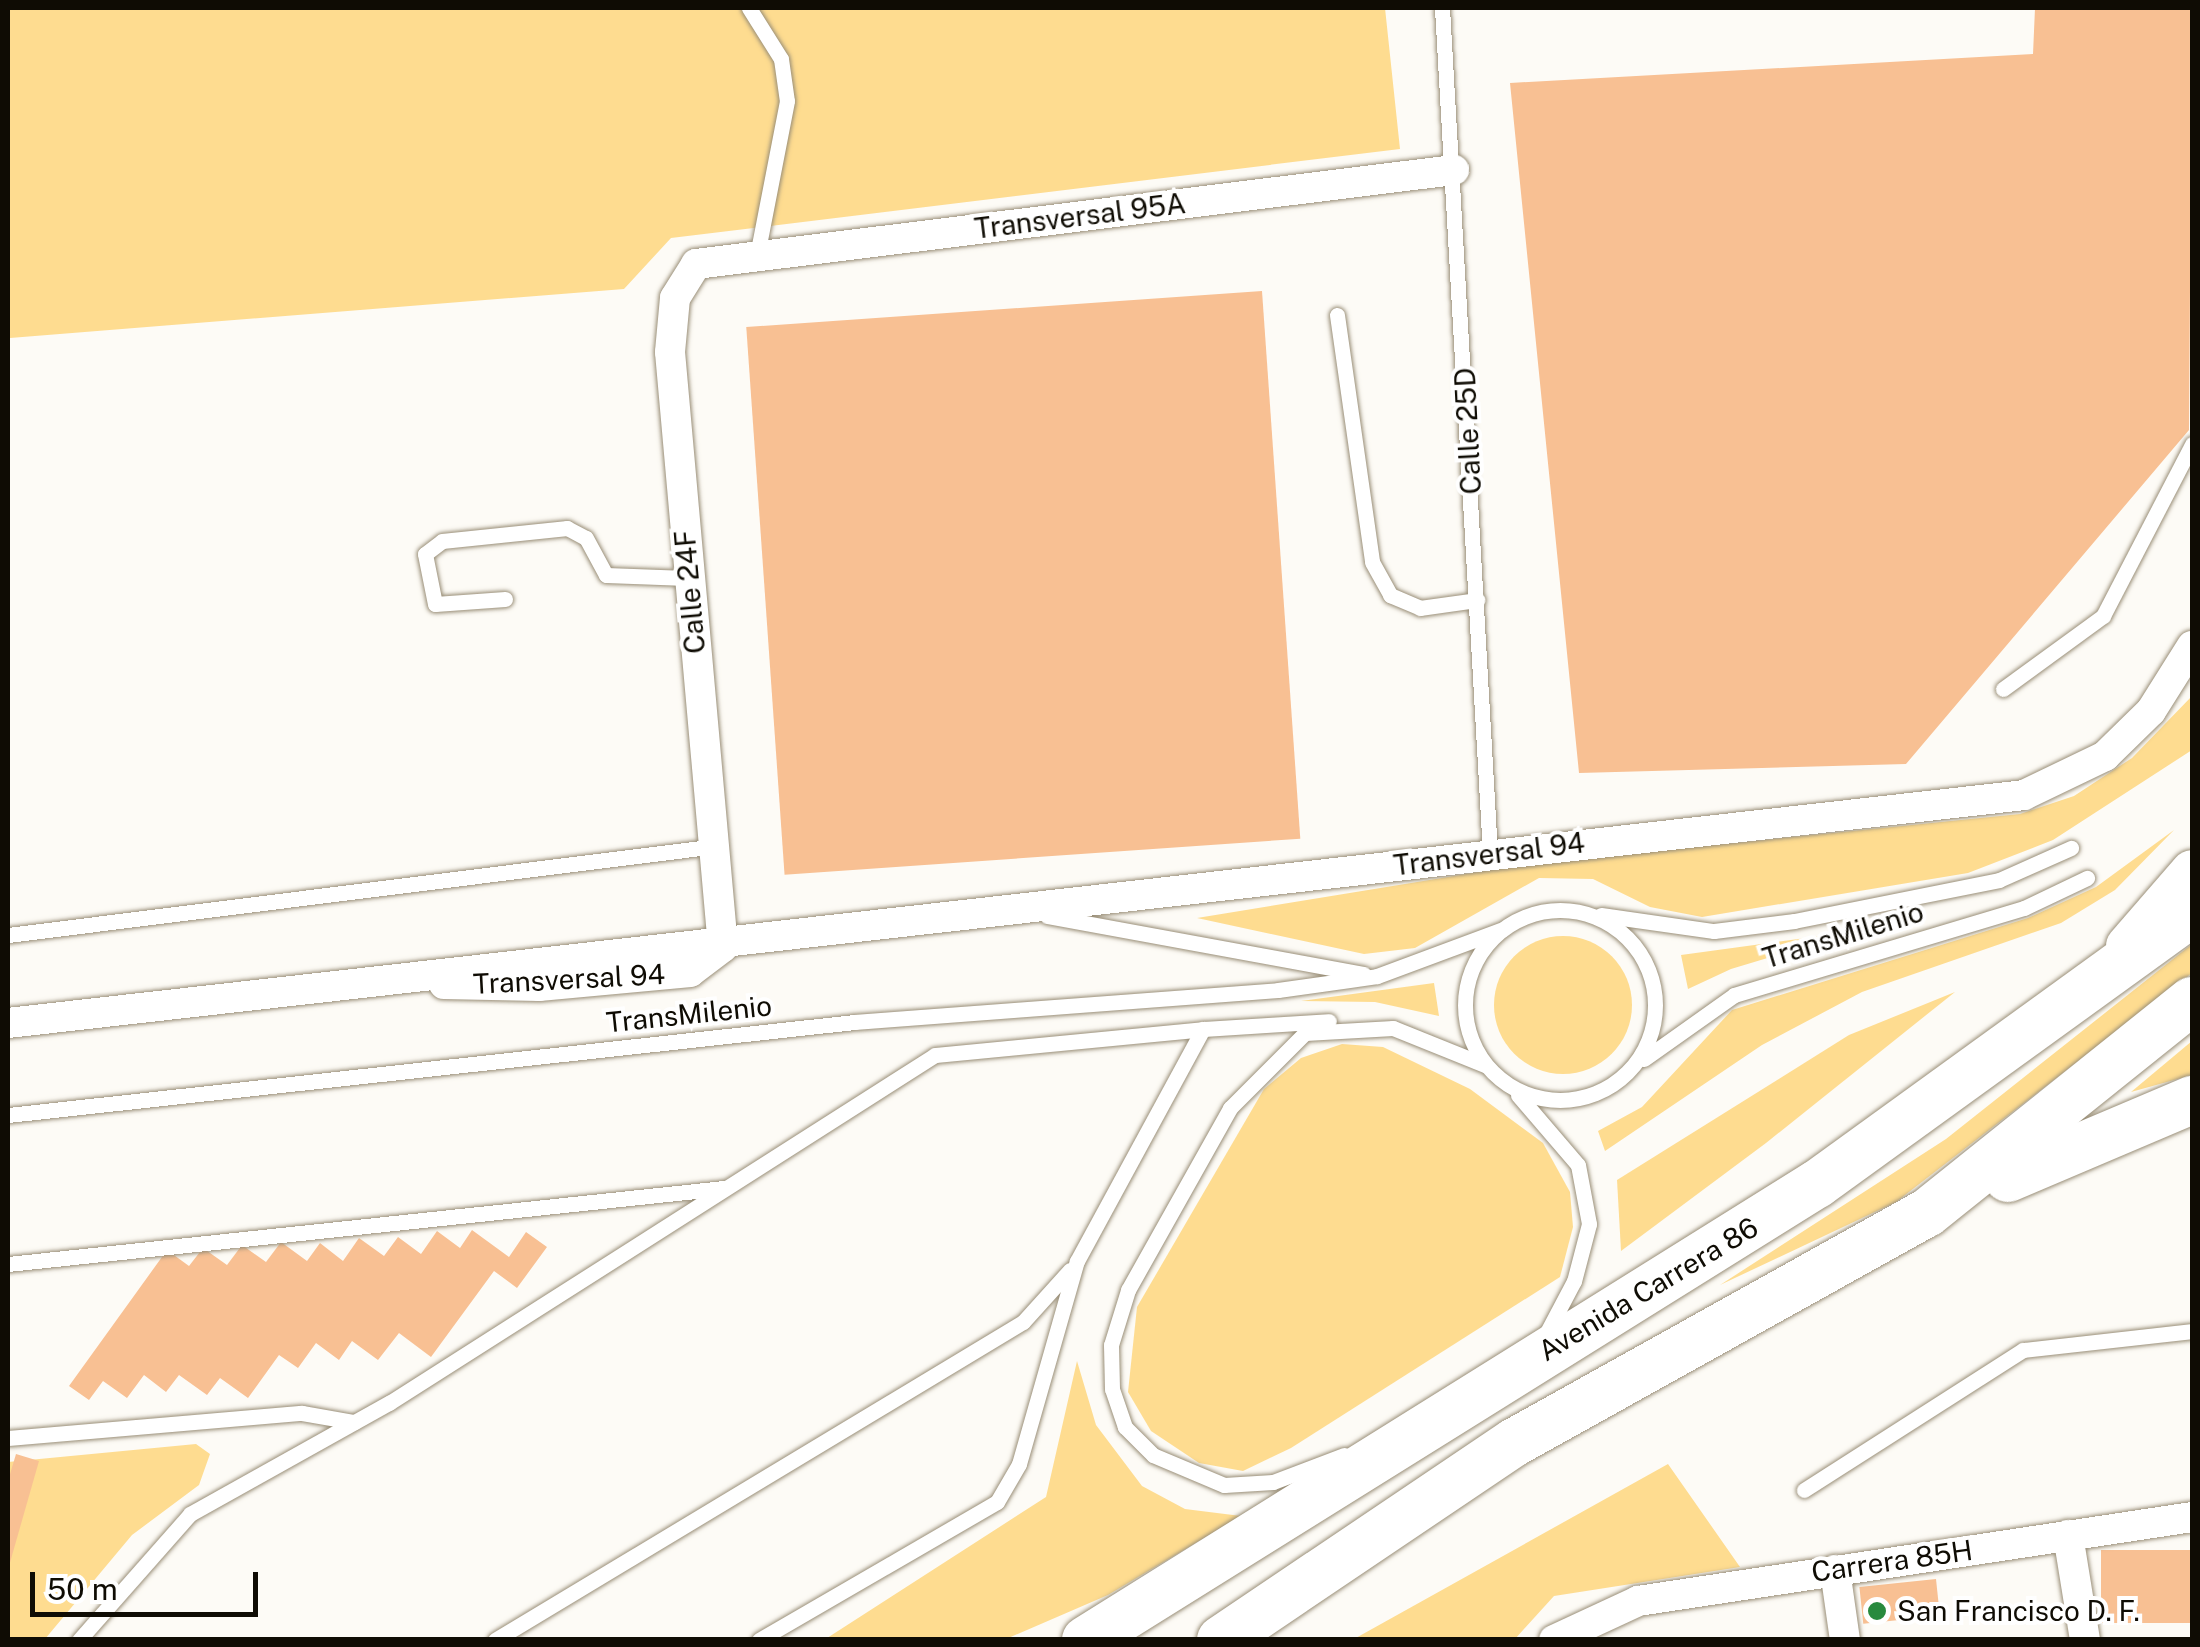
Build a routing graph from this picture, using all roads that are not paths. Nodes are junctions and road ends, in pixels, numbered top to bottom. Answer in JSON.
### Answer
{"nodes":[{"id":1,"x":749,"y":8,"type":"edge"},
{"id":2,"x":1442,"y":8,"type":"edge"},
{"id":3,"x":1454,"y":170,"type":"junction"},
{"id":4,"x":757,"y":256,"type":"junction"},
{"id":5,"x":706,"y":260,"type":"joint"},
{"id":6,"x":1336,"y":314,"type":"dead end"},
{"id":7,"x":2192,"y":444,"type":"edge"},
{"id":8,"x":688,"y":578,"type":"junction"},
{"id":9,"x":505,"y":599,"type":"dead end"},
{"id":10,"x":1477,"y":600,"type":"junction"},
{"id":11,"x":2192,"y":646,"type":"edge"},
{"id":12,"x":2003,"y":690,"type":"dead end"},
{"id":13,"x":716,"y":846,"type":"junction"},
{"id":14,"x":2071,"y":848,"type":"dead end"},
{"id":15,"x":1490,"y":854,"type":"junction"},
{"id":16,"x":2192,"y":871,"type":"edge"},
{"id":17,"x":2086,"y":878,"type":"dead end"},
{"id":18,"x":990,"y":910,"type":"junction"},
{"id":19,"x":2192,"y":913,"type":"edge"},
{"id":20,"x":1587,"y":914,"type":"junction"},
{"id":21,"x":1501,"y":930,"type":"junction"},
{"id":22,"x":8,"y":935,"type":"edge"},
{"id":23,"x":725,"y":937,"type":"junction"},
{"id":24,"x":2110,"y":966,"type":"junction"},
{"id":25,"x":1377,"y":976,"type":"junction"},
{"id":26,"x":2192,"y":1001,"type":"edge"},
{"id":27,"x":8,"y":1022,"type":"edge"},
{"id":28,"x":1393,"y":1028,"type":"junction"},
{"id":29,"x":1204,"y":1029,"type":"junction"},
{"id":30,"x":1485,"y":1065,"type":"junction"},
{"id":31,"x":1630,"y":1071,"type":"junction"},
{"id":32,"x":1508,"y":1085,"type":"junction"},
{"id":33,"x":2192,"y":1100,"type":"edge"},
{"id":34,"x":8,"y":1115,"type":"edge"},
{"id":35,"x":728,"y":1188,"type":"junction"},
{"id":36,"x":1927,"y":1213,"type":"junction"},
{"id":37,"x":1077,"y":1260,"type":"junction"},
{"id":38,"x":8,"y":1264,"type":"edge"},
{"id":39,"x":2192,"y":1331,"type":"edge"},
{"id":40,"x":1513,"y":1371,"type":"junction"},
{"id":41,"x":1437,"y":1420,"type":"junction"},
{"id":42,"x":354,"y":1422,"type":"junction"},
{"id":43,"x":8,"y":1438,"type":"edge"},
{"id":44,"x":1804,"y":1490,"type":"dead end"},
{"id":45,"x":2192,"y":1517,"type":"edge"},
{"id":46,"x":2068,"y":1535,"type":"junction"},
{"id":47,"x":1834,"y":1570,"type":"junction"},
{"id":48,"x":1596,"y":1627,"type":"edge"},
{"id":49,"x":79,"y":1640,"type":"edge"},
{"id":50,"x":495,"y":1640,"type":"edge"},
{"id":51,"x":759,"y":1640,"type":"edge"},
{"id":52,"x":1086,"y":1640,"type":"edge"},
{"id":53,"x":1221,"y":1640,"type":"edge"},
{"id":54,"x":1554,"y":1640,"type":"edge"},
{"id":55,"x":1845,"y":1640,"type":"edge"},
{"id":56,"x":2085,"y":1640,"type":"edge"}],
"edges":[{"from":1,"to":4,"type":"lane"},
{"from":2,"to":3,"type":"lane","name":"Calle 25D"},
{"from":3,"to":4,"type":"street","name":"Transversal 95A"},
{"from":3,"to":10,"type":"lane","name":"Calle 25D"},
{"from":4,"to":5,"type":"street","name":"Transversal 95A"},
{"from":5,"to":8,"type":"street","name":"Calle 24F"},
{"from":6,"to":10,"type":"lane"},
{"from":7,"to":12,"type":"lane"},
{"from":8,"to":9,"type":"lane"},
{"from":8,"to":13,"type":"street","name":"Calle 24F"},
{"from":10,"to":15,"type":"lane","name":"Calle 25D"},
{"from":11,"to":15,"type":"street","name":"Transversal 94"},
{"from":13,"to":22,"type":"lane"},
{"from":13,"to":23,"type":"street","name":"Calle 24F"},
{"from":14,"to":20,"type":"lane","name":"TransMilenio"},
{"from":15,"to":18,"type":"street","name":"Transversal 94"},
{"from":16,"to":24,"type":"street"},
{"from":17,"to":31,"type":"lane","name":"TransMilenio"},
{"from":18,"to":23,"type":"street","name":"Transversal 94"},
{"from":18,"to":25,"type":"lane"},
{"from":19,"to":24,"type":"main road","name":"Avenida Carrera 86"},
{"from":20,"to":21,"type":"lane"},
{"from":20,"to":31,"type":"lane"},
{"from":21,"to":25,"type":"lane","name":"TransMilenio"},
{"from":21,"to":30,"type":"lane"},
{"from":23,"to":27,"type":"street","name":"Transversal 94"},
{"from":24,"to":40,"type":"main road","name":"Avenida Carrera 86"},
{"from":25,"to":34,"type":"lane","name":"TransMilenio"},
{"from":26,"to":36,"type":"main road"},
{"from":28,"to":29,"type":"lane"},
{"from":28,"to":30,"type":"lane"},
{"from":28,"to":41,"type":"lane"},
{"from":29,"to":35,"type":"lane"},
{"from":29,"to":37,"type":"lane"},
{"from":30,"to":32,"type":"lane"},
{"from":31,"to":32,"type":"lane"},
{"from":32,"to":40,"type":"lane"},
{"from":33,"to":36,"type":"main road"},
{"from":35,"to":38,"type":"lane"},
{"from":35,"to":42,"type":"lane"},
{"from":36,"to":53,"type":"main road"},
{"from":37,"to":50,"type":"lane"},
{"from":37,"to":51,"type":"lane"},
{"from":39,"to":44,"type":"lane"},
{"from":40,"to":41,"type":"main road","name":"Avenida Carrera 86"},
{"from":41,"to":52,"type":"main road","name":"Avenida Carrera 86"},
{"from":42,"to":43,"type":"lane"},
{"from":42,"to":49,"type":"lane"},
{"from":45,"to":46,"type":"street","name":"Carrera 85H"},
{"from":46,"to":47,"type":"street","name":"Carrera 85H"},
{"from":46,"to":56,"type":"street"},
{"from":47,"to":48,"type":"street","name":"Carrera 85H"},
{"from":47,"to":55,"type":"street"},
{"from":48,"to":54,"type":"street"}]}
